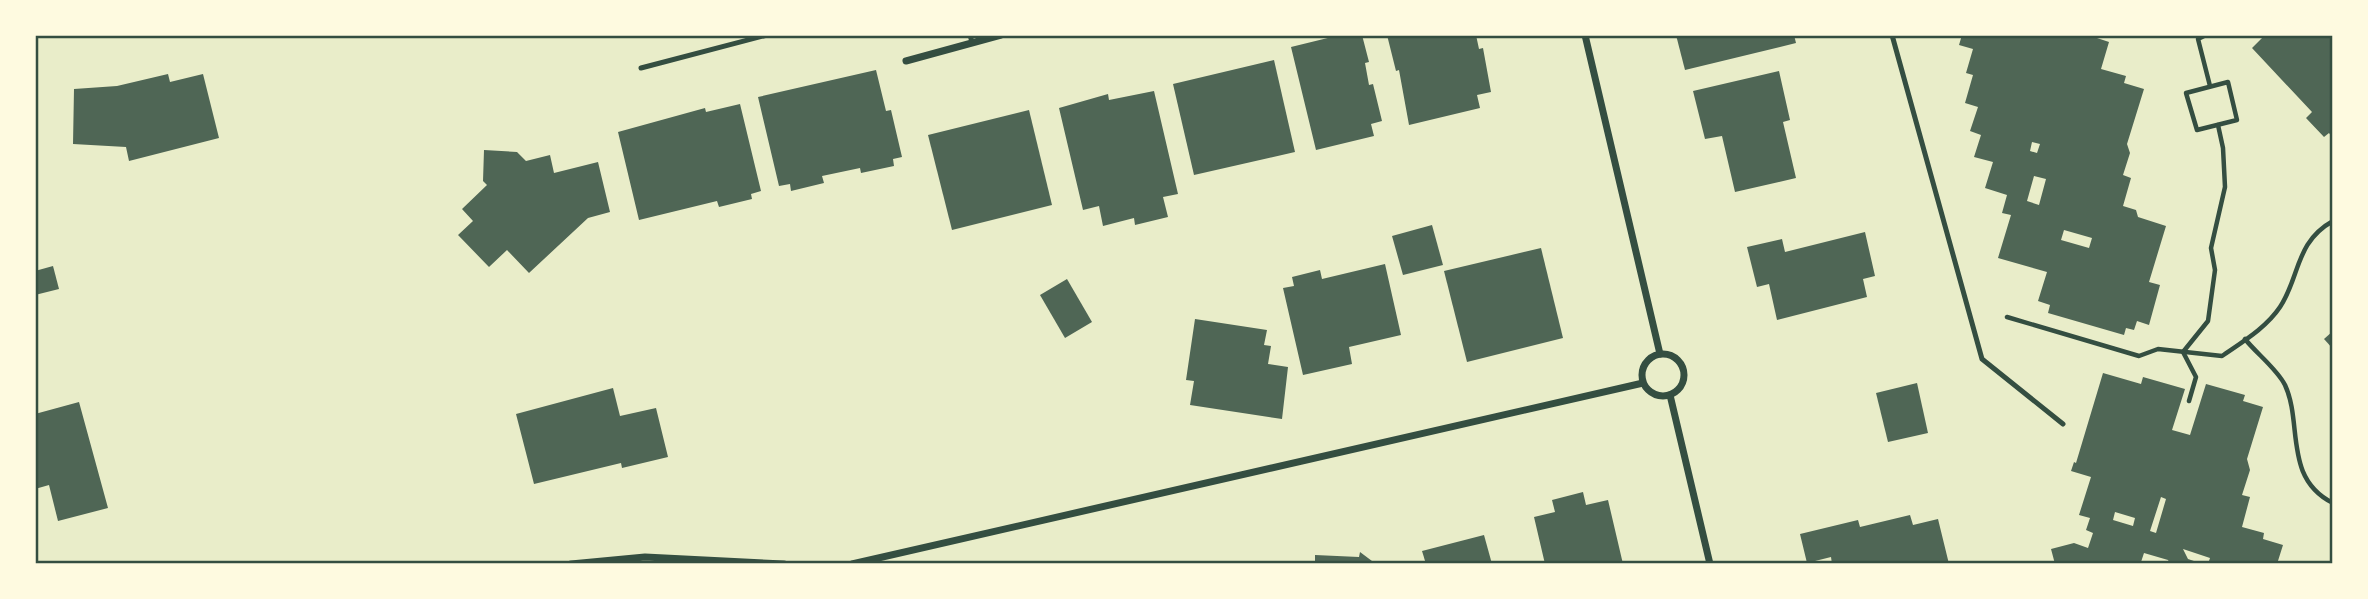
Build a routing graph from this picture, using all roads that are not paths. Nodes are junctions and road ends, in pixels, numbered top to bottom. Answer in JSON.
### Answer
{"nodes":[{"id":1,"x":767,"y":35,"type":"edge"},
{"id":2,"x":1001,"y":35,"type":"edge"},
{"id":3,"x":1585,"y":35,"type":"edge"},
{"id":4,"x":1892,"y":35,"type":"edge"},
{"id":5,"x":971,"y":38,"type":"edge"},
{"id":6,"x":906,"y":61,"type":"dead end"},
{"id":7,"x":641,"y":68,"type":"dead end"},
{"id":8,"x":1660,"y":354,"type":"junction"},
{"id":9,"x":1643,"y":383,"type":"junction"},
{"id":10,"x":1670,"y":395,"type":"junction"},
{"id":11,"x":2063,"y":424,"type":"dead end"},
{"id":12,"x":572,"y":564,"type":"edge"},
{"id":13,"x":784,"y":564,"type":"edge"},
{"id":14,"x":852,"y":564,"type":"edge"},
{"id":15,"x":1710,"y":564,"type":"edge"}],
"edges":[{"from":1,"to":7,"type":"lane"},
{"from":2,"to":5,"type":"street"},
{"from":3,"to":8,"type":"street"},
{"from":4,"to":11,"type":"lane"},
{"from":5,"to":6,"type":"street"},
{"from":8,"to":9,"type":"street"},
{"from":8,"to":10,"type":"street"},
{"from":9,"to":10,"type":"street"},
{"from":9,"to":14,"type":"street"},
{"from":10,"to":15,"type":"street"},
{"from":12,"to":13,"type":"street"}]}
